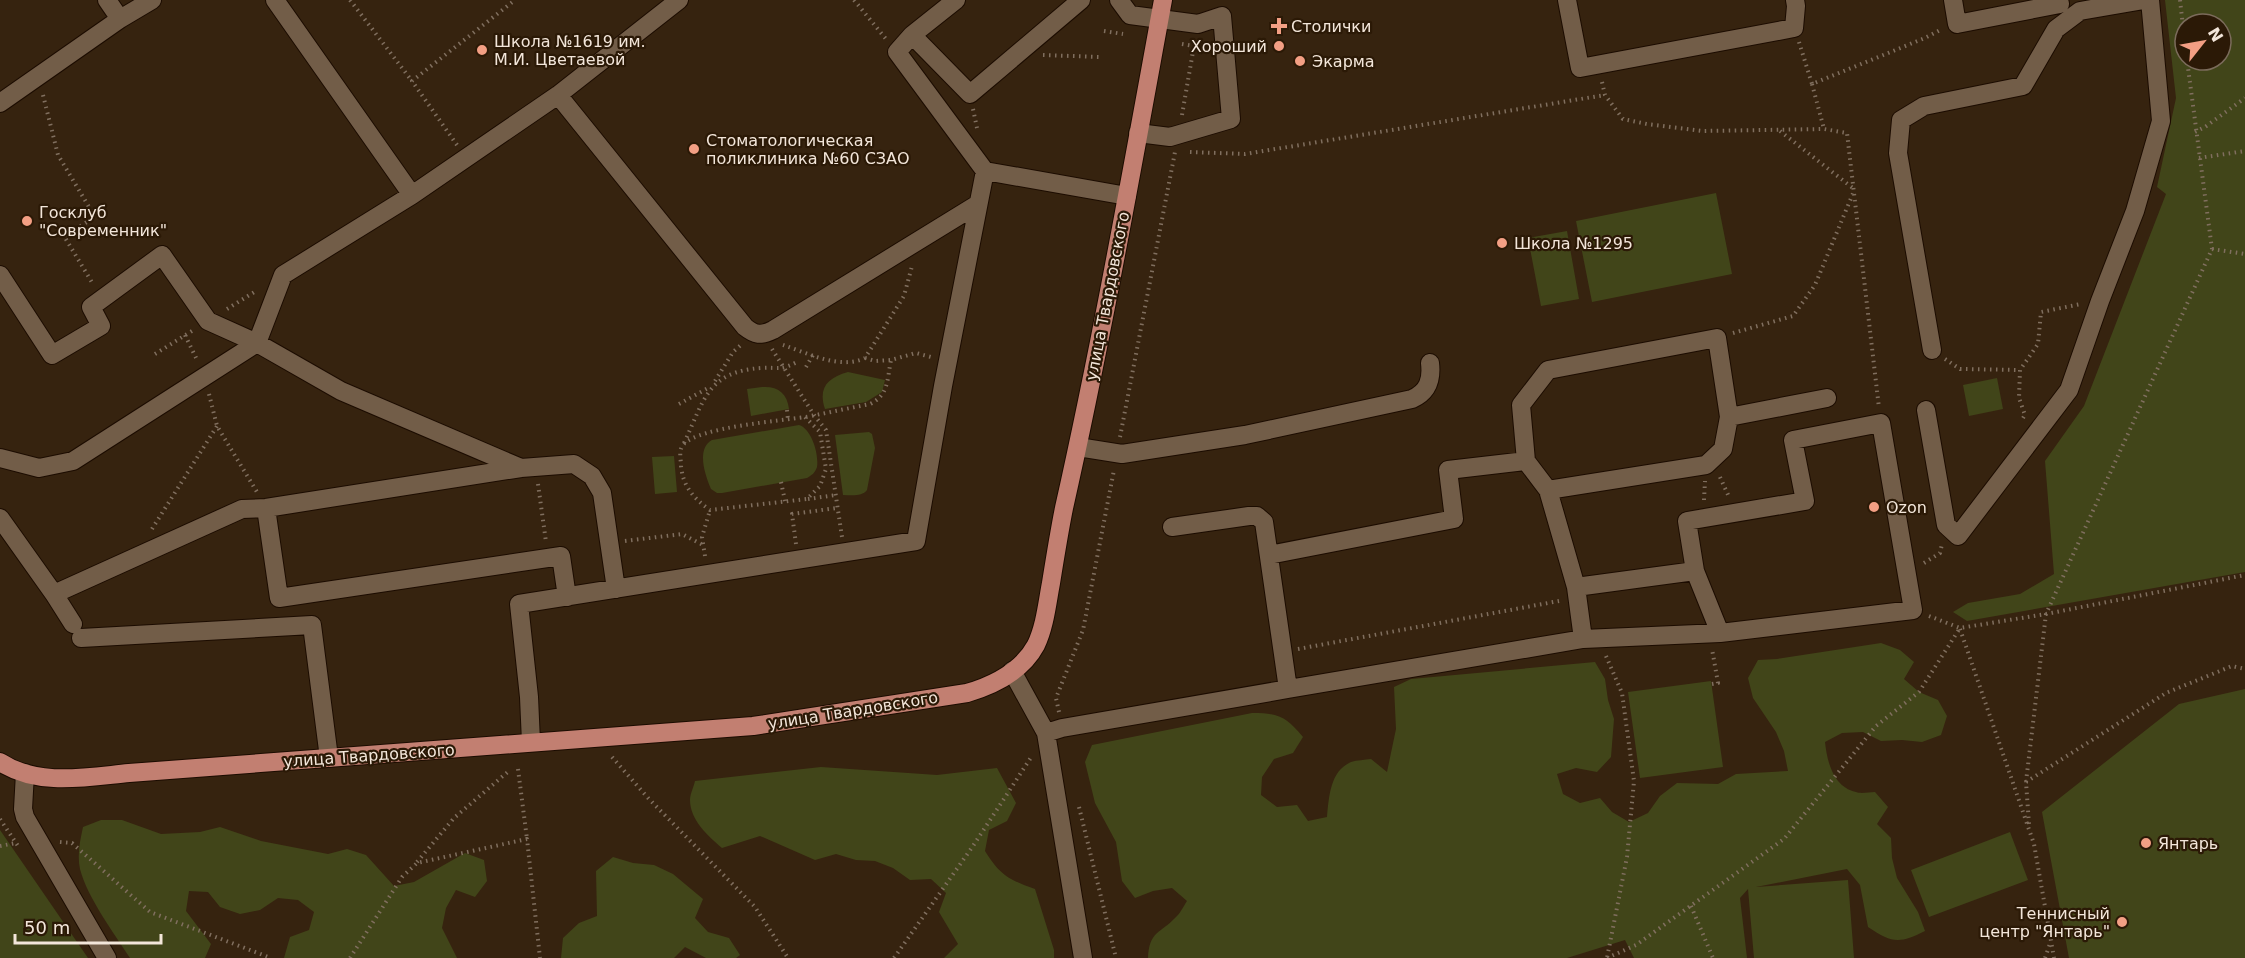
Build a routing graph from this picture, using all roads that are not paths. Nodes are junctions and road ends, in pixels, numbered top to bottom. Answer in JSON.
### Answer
{"nodes":[{"id":1,"x":107,"y":0,"type":"edge"},
{"id":2,"x":152,"y":0,"type":"edge"},
{"id":3,"x":275,"y":0,"type":"edge"},
{"id":4,"x":679,"y":0,"type":"edge"},
{"id":5,"x":956,"y":0,"type":"edge"},
{"id":6,"x":1081,"y":0,"type":"edge"},
{"id":7,"x":1119,"y":0,"type":"edge"},
{"id":8,"x":1163,"y":0,"type":"edge"},
{"id":9,"x":1567,"y":0,"type":"edge"},
{"id":10,"x":1795,"y":0,"type":"edge"},
{"id":11,"x":1953,"y":0,"type":"edge"},
{"id":12,"x":2059,"y":0,"type":"edge"},
{"id":13,"x":2144,"y":0,"type":"edge"},
{"id":14,"x":2150,"y":0,"type":"edge"},
{"id":15,"x":120,"y":19,"type":"junction"},
{"id":16,"x":1160,"y":20,"type":"junction"},
{"id":17,"x":912,"y":35,"type":"junction"},
{"id":18,"x":558,"y":95,"type":"junction"},
{"id":19,"x":0,"y":103,"type":"edge"},
{"id":20,"x":1138,"y":133,"type":"junction"},
{"id":21,"x":985,"y":171,"type":"junction"},
{"id":22,"x":412,"y":195,"type":"junction"},
{"id":23,"x":1127,"y":196,"type":"junction"},
{"id":24,"x":978,"y":204,"type":"junction"},
{"id":25,"x":0,"y":275,"type":"edge"},
{"id":26,"x":257,"y":344,"type":"junction"},
{"id":27,"x":1932,"y":350,"type":"road end"},
{"id":28,"x":1430,"y":363,"type":"dead end"},
{"id":29,"x":1827,"y":398,"type":"dead end"},
{"id":30,"x":1926,"y":410,"type":"dead end"},
{"id":31,"x":1729,"y":417,"type":"junction"},
{"id":32,"x":1078,"y":447,"type":"junction"},
{"id":33,"x":0,"y":458,"type":"edge"},
{"id":34,"x":1526,"y":461,"type":"junction"},
{"id":35,"x":528,"y":467,"type":"junction"},
{"id":36,"x":1548,"y":490,"type":"junction"},
{"id":37,"x":266,"y":508,"type":"junction"},
{"id":38,"x":0,"y":518,"type":"edge"},
{"id":39,"x":1172,"y":528,"type":"dead end"},
{"id":40,"x":1269,"y":555,"type":"junction"},
{"id":41,"x":1695,"y":571,"type":"junction"},
{"id":42,"x":616,"y":589,"type":"junction"},
{"id":43,"x":1577,"y":592,"type":"junction"},
{"id":44,"x":54,"y":594,"type":"junction"},
{"id":45,"x":567,"y":597,"type":"junction"},
{"id":46,"x":1715,"y":636,"type":"junction"},
{"id":47,"x":1583,"y":639,"type":"junction"},
{"id":48,"x":1012,"y":671,"type":"junction"},
{"id":49,"x":1288,"y":689,"type":"junction"},
{"id":50,"x":1054,"y":731,"type":"junction"},
{"id":51,"x":531,"y":742,"type":"junction"},
{"id":52,"x":329,"y":758,"type":"junction"},
{"id":53,"x":0,"y":762,"type":"edge"},
{"id":54,"x":25,"y":773,"type":"junction"},
{"id":55,"x":107,"y":958,"type":"edge"},
{"id":56,"x":1083,"y":958,"type":"edge"}],
"edges":[{"from":1,"to":15,"type":"street"},
{"from":2,"to":15,"type":"street"},
{"from":3,"to":22,"type":"street"},
{"from":4,"to":18,"type":"street"},
{"from":5,"to":17,"type":"street"},
{"from":6,"to":17,"type":"street"},
{"from":7,"to":16,"type":"street"},
{"from":8,"to":16,"type":"main road","name":"улица Твардовского"},
{"from":9,"to":10,"type":"street"},
{"from":11,"to":12,"type":"street"},
{"from":13,"to":27,"type":"street"},
{"from":14,"to":30,"type":"street"},
{"from":15,"to":19,"type":"street"},
{"from":16,"to":20,"type":"main road","name":"улица Твардовского"},
{"from":16,"to":20,"type":"street"},
{"from":17,"to":21,"type":"street"},
{"from":18,"to":22,"type":"street"},
{"from":18,"to":24,"type":"street"},
{"from":20,"to":23,"type":"main road","name":"улица Твардовского"},
{"from":21,"to":23,"type":"street"},
{"from":21,"to":24,"type":"street"},
{"from":22,"to":26,"type":"street"},
{"from":23,"to":32,"type":"main road","name":"улица Твардовского"},
{"from":24,"to":42,"type":"street"},
{"from":25,"to":26,"type":"street"},
{"from":26,"to":33,"type":"street"},
{"from":26,"to":35,"type":"street"},
{"from":28,"to":32,"type":"street"},
{"from":29,"to":31,"type":"street"},
{"from":31,"to":34,"type":"street"},
{"from":31,"to":36,"type":"street"},
{"from":32,"to":48,"type":"main road","name":"улица Твардовского"},
{"from":34,"to":36,"type":"street"},
{"from":34,"to":40,"type":"street"},
{"from":35,"to":37,"type":"street"},
{"from":35,"to":42,"type":"street"},
{"from":36,"to":43,"type":"street"},
{"from":37,"to":44,"type":"street"},
{"from":37,"to":45,"type":"street"},
{"from":38,"to":44,"type":"street"},
{"from":39,"to":40,"type":"street"},
{"from":40,"to":49,"type":"street"},
{"from":41,"to":43,"type":"street"},
{"from":41,"to":46,"type":"street"},
{"from":41,"to":46,"type":"street"},
{"from":42,"to":45,"type":"street"},
{"from":43,"to":47,"type":"street"},
{"from":44,"to":52,"type":"street"},
{"from":45,"to":51,"type":"street"},
{"from":46,"to":47,"type":"street"},
{"from":47,"to":49,"type":"street"},
{"from":48,"to":50,"type":"street"},
{"from":48,"to":51,"type":"main road","name":"улица Твардовского"},
{"from":49,"to":50,"type":"street"},
{"from":50,"to":56,"type":"street"},
{"from":51,"to":52,"type":"main road","name":"улица Твардовского"},
{"from":52,"to":54,"type":"main road","name":"улица Твардовского"},
{"from":53,"to":54,"type":"main road","name":"улица Твардовского"},
{"from":54,"to":55,"type":"street"}]}
